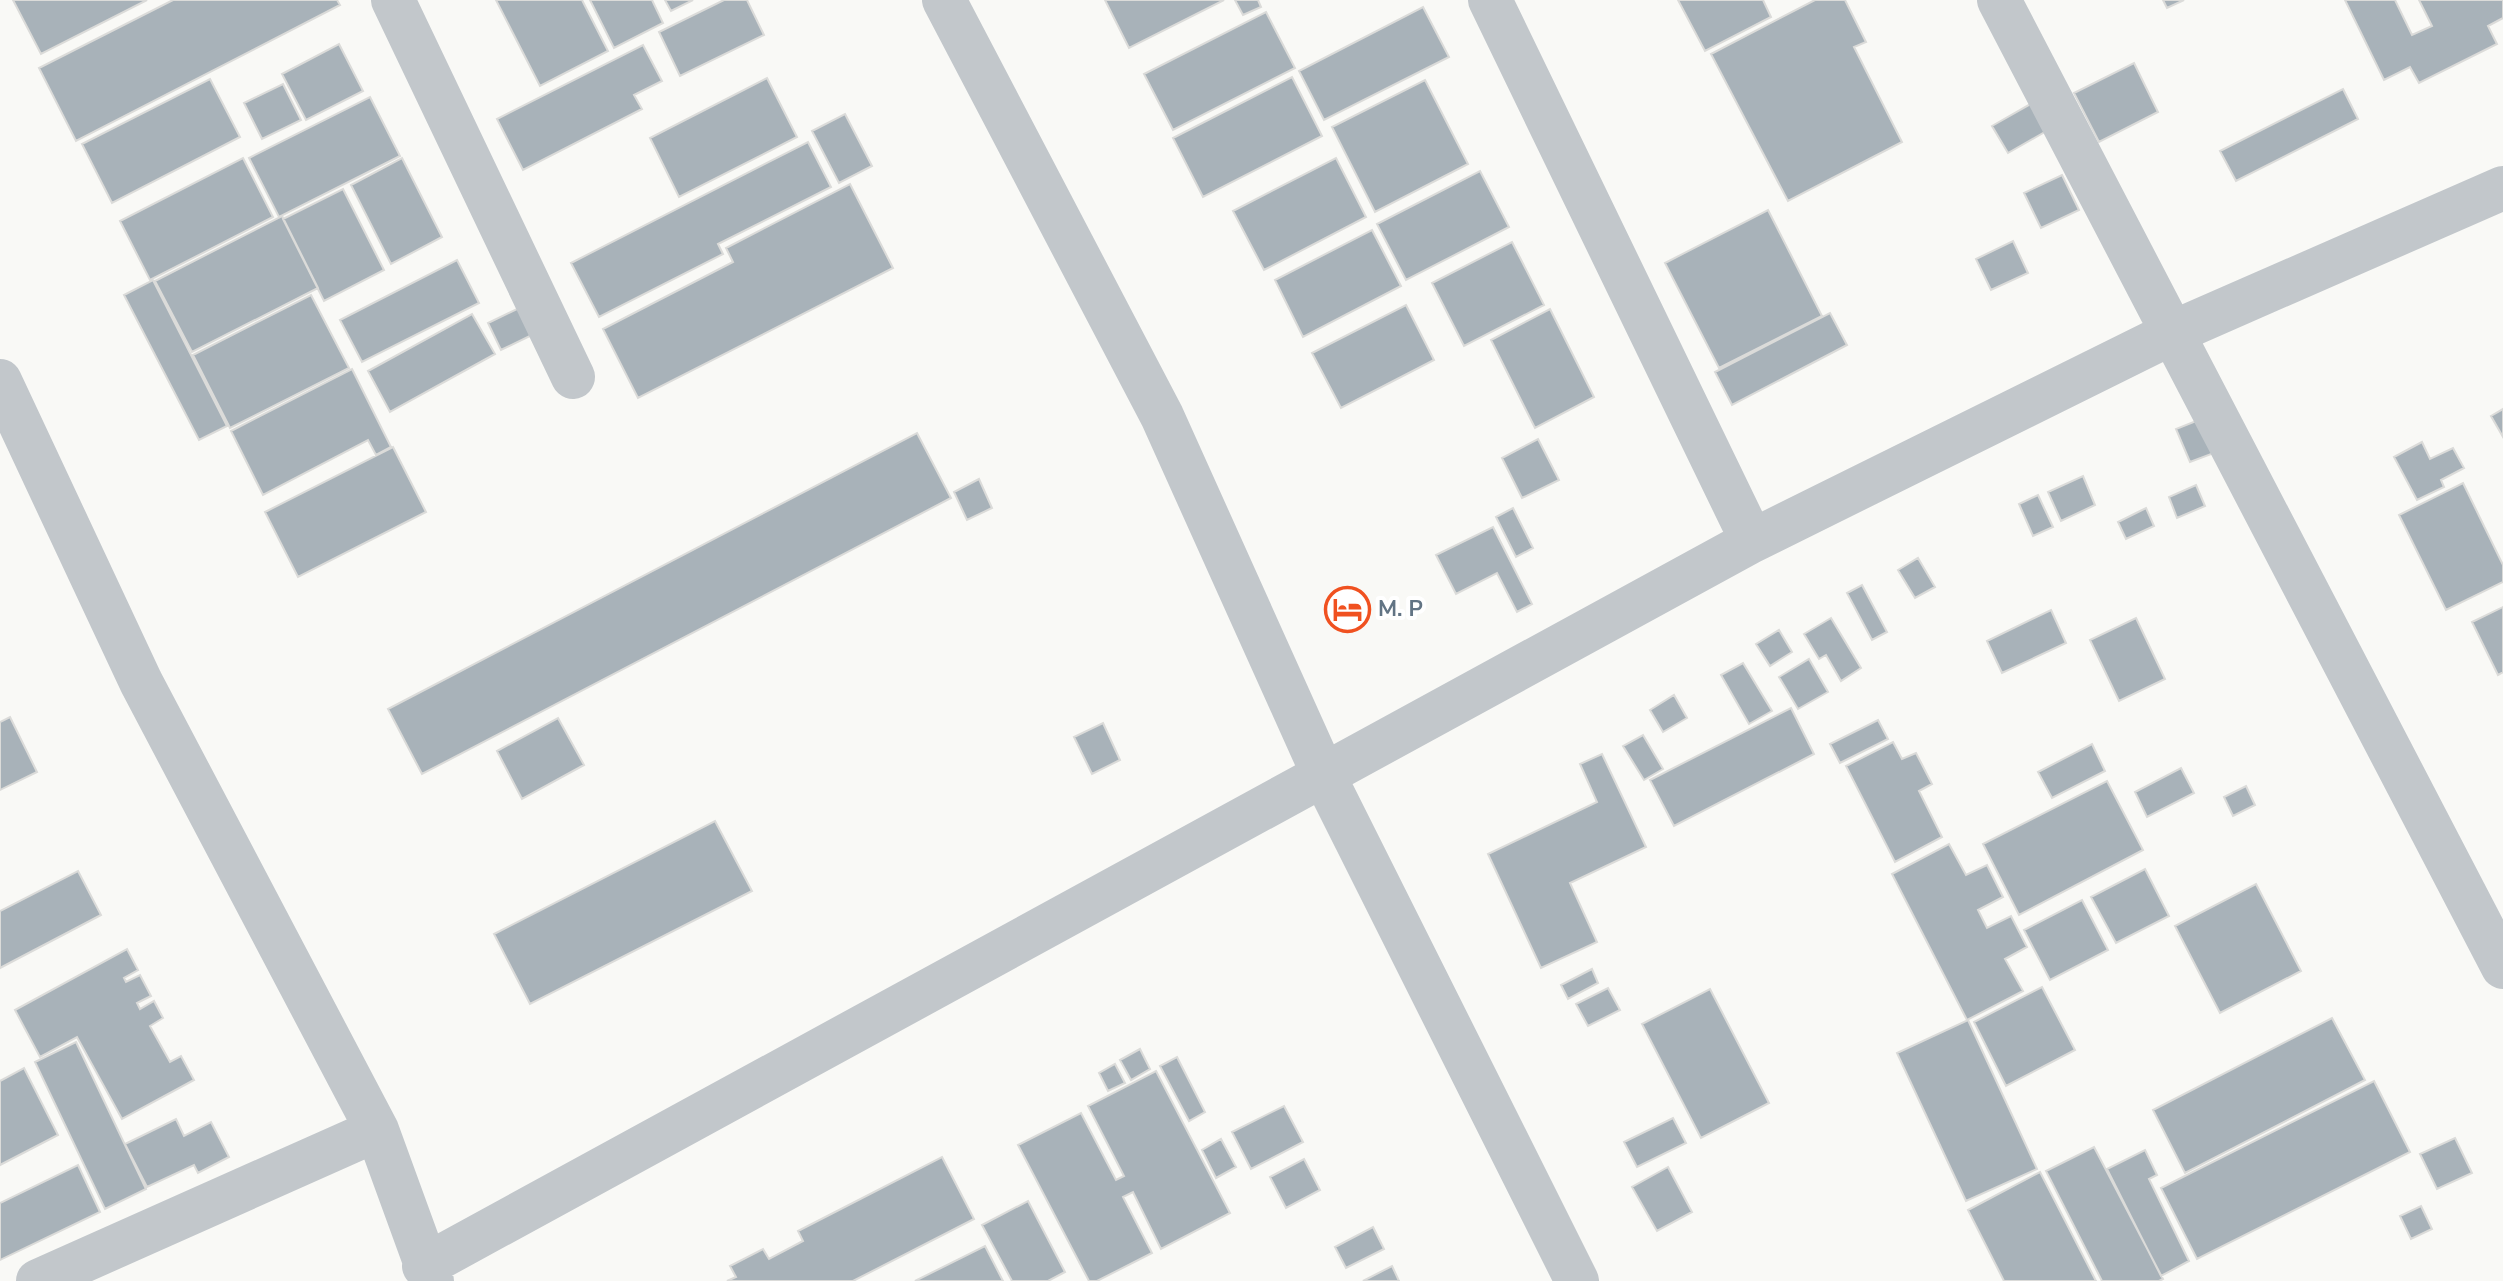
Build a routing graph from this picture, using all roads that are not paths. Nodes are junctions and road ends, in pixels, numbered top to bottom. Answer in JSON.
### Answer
{"nodes":[{"id":1,"x":393,"y":0,"type":"edge"},
{"id":2,"x":944,"y":0,"type":"edge"},
{"id":3,"x":1490,"y":0,"type":"edge"},
{"id":4,"x":1999,"y":0,"type":"edge"},
{"id":5,"x":2503,"y":188,"type":"edge"},
{"id":6,"x":2174,"y":332,"type":"junction"},
{"id":7,"x":573,"y":377,"type":"dead end"},
{"id":8,"x":0,"y":381,"type":"edge"},
{"id":9,"x":1752,"y":541,"type":"junction"},
{"id":10,"x":1324,"y":776,"type":"junction"},
{"id":11,"x":2503,"y":967,"type":"edge"},
{"id":12,"x":377,"y":1130,"type":"junction"},
{"id":13,"x":428,"y":1274,"type":"edge"},
{"id":14,"x":38,"y":1281,"type":"edge"},
{"id":15,"x":1577,"y":1281,"type":"edge"}],
"edges":[{"from":1,"to":7,"type":"street"},
{"from":2,"to":10,"type":"street"},
{"from":3,"to":9,"type":"street"},
{"from":4,"to":6,"type":"street"},
{"from":5,"to":6,"type":"street"},
{"from":6,"to":9,"type":"street"},
{"from":6,"to":11,"type":"street"},
{"from":8,"to":12,"type":"street"},
{"from":9,"to":10,"type":"street"},
{"from":10,"to":13,"type":"street"},
{"from":10,"to":15,"type":"street"},
{"from":12,"to":13,"type":"street"},
{"from":12,"to":14,"type":"street"}]}
